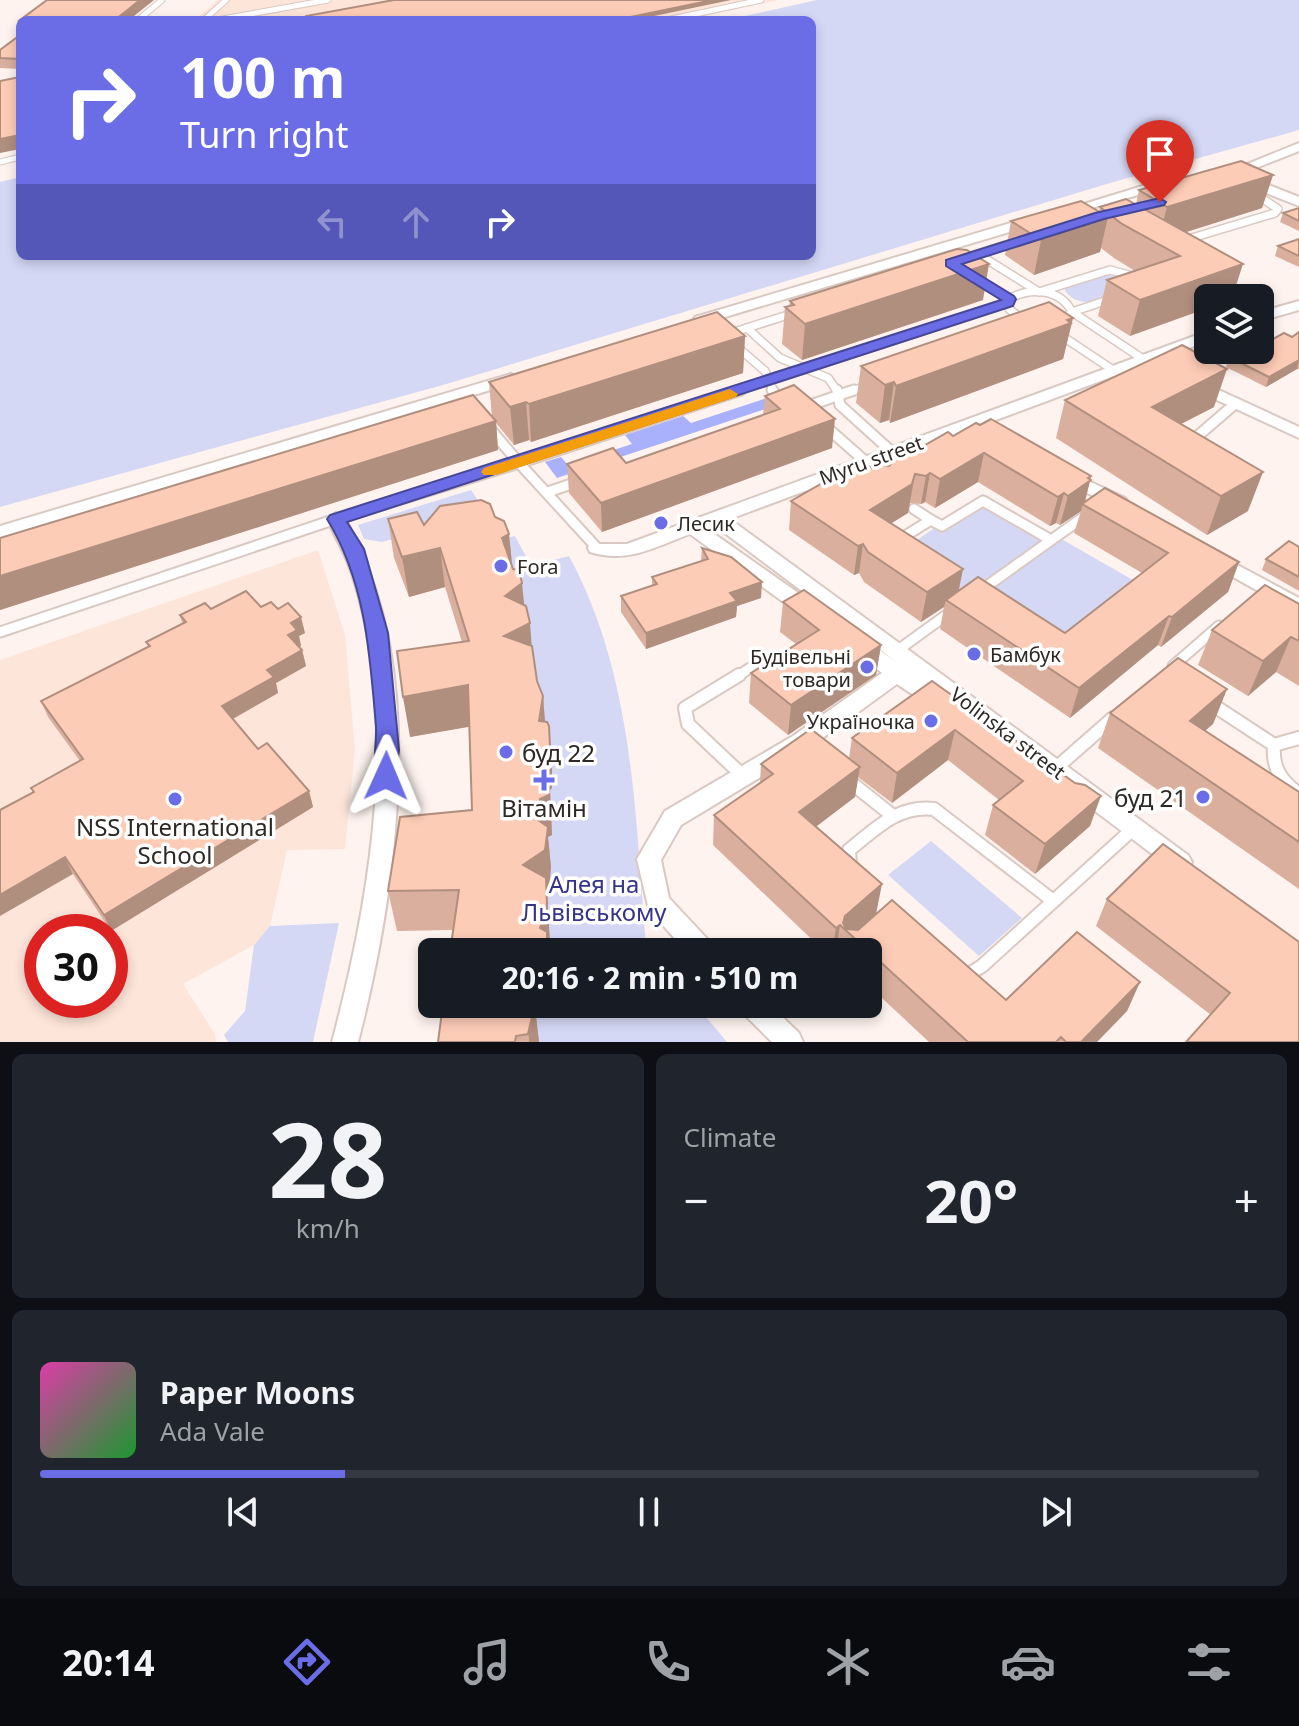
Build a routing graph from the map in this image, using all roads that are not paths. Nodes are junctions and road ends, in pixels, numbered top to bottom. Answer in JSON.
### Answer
{"nodes":[{"id":1,"x":162,"y":0,"type":"edge"},
{"id":2,"x":226,"y":0,"type":"edge"},
{"id":3,"x":328,"y":0,"type":"edge"},
{"id":4,"x":761,"y":0,"type":"edge"},
{"id":5,"x":143,"y":16,"type":"edge"},
{"id":6,"x":208,"y":16,"type":"edge"},
{"id":7,"x":239,"y":16,"type":"edge"},
{"id":8,"x":686,"y":16,"type":"edge"},
{"id":9,"x":1299,"y":147,"type":"edge"},
{"id":10,"x":1211,"y":172,"type":"edge"},
{"id":11,"x":1229,"y":174,"type":"junction"},
{"id":12,"x":1183,"y":179,"type":"edge"},
{"id":13,"x":1240,"y":187,"type":"edge"},
{"id":14,"x":1299,"y":202,"type":"edge"},
{"id":15,"x":1024,"y":240,"type":"edge"},
{"id":16,"x":1173,"y":244,"type":"edge"},
{"id":17,"x":978,"y":254,"type":"junction"},
{"id":18,"x":951,"y":263,"type":"edge"},
{"id":19,"x":974,"y":277,"type":"edge"},
{"id":20,"x":1143,"y":284,"type":"edge"},
{"id":21,"x":1039,"y":292,"type":"junction"},
{"id":22,"x":1123,"y":295,"type":"edge"},
{"id":23,"x":1009,"y":301,"type":"junction"},
{"id":24,"x":1299,"y":305,"type":"edge"},
{"id":25,"x":805,"y":309,"type":"edge"},
{"id":26,"x":1274,"y":310,"type":"edge"},
{"id":27,"x":1072,"y":312,"type":"junction"},
{"id":28,"x":1032,"y":322,"type":"edge"},
{"id":29,"x":686,"y":325,"type":"edge"},
{"id":30,"x":747,"y":328,"type":"junction"},
{"id":31,"x":1194,"y":341,"type":"edge"},
{"id":32,"x":1143,"y":359,"type":"junction"},
{"id":33,"x":804,"y":369,"type":"junction"},
{"id":34,"x":1113,"y":370,"type":"junction"},
{"id":35,"x":523,"y":375,"type":"edge"},
{"id":36,"x":769,"y":381,"type":"junction"},
{"id":37,"x":883,"y":381,"type":"edge"},
{"id":38,"x":839,"y":396,"type":"junction"},
{"id":39,"x":1236,"y":403,"type":"junction"},
{"id":40,"x":790,"y":406,"type":"junction"},
{"id":41,"x":802,"y":409,"type":"junction"},
{"id":42,"x":779,"y":410,"type":"edge"},
{"id":43,"x":485,"y":423,"type":"edge"},
{"id":44,"x":964,"y":425,"type":"junction"},
{"id":45,"x":1299,"y":433,"type":"edge"},
{"id":46,"x":990,"y":439,"type":"edge"},
{"id":47,"x":1188,"y":444,"type":"edge"},
{"id":48,"x":892,"y":452,"type":"junction"},
{"id":49,"x":519,"y":463,"type":"junction"},
{"id":50,"x":1044,"y":465,"type":"edge"},
{"id":51,"x":858,"y":468,"type":"junction"},
{"id":52,"x":590,"y":477,"type":"edge"},
{"id":53,"x":548,"y":492,"type":"junction"},
{"id":54,"x":1111,"y":498,"type":"junction"},
{"id":55,"x":914,"y":509,"type":"edge"},
{"id":56,"x":1136,"y":513,"type":"edge"},
{"id":57,"x":717,"y":518,"type":"junction"},
{"id":58,"x":336,"y":519,"type":"junction"},
{"id":59,"x":931,"y":520,"type":"junction"},
{"id":60,"x":692,"y":527,"type":"junction"},
{"id":61,"x":0,"y":532,"type":"edge"},
{"id":62,"x":1051,"y":540,"type":"junction"},
{"id":63,"x":597,"y":548,"type":"joint"},
{"id":64,"x":1200,"y":550,"type":"edge"},
{"id":65,"x":908,"y":552,"type":"edge"},
{"id":66,"x":971,"y":597,"type":"edge"},
{"id":67,"x":959,"y":606,"type":"edge"},
{"id":68,"x":1299,"y":607,"type":"edge"},
{"id":69,"x":1231,"y":616,"type":"edge"},
{"id":70,"x":0,"y":632,"type":"edge"},
{"id":71,"x":903,"y":662,"type":"junction"},
{"id":72,"x":758,"y":663,"type":"dead end"},
{"id":73,"x":1177,"y":681,"type":"edge"},
{"id":74,"x":1202,"y":697,"type":"edge"},
{"id":75,"x":1121,"y":711,"type":"edge"},
{"id":76,"x":1299,"y":738,"type":"edge"},
{"id":77,"x":1274,"y":745,"type":"junction"},
{"id":78,"x":1055,"y":769,"type":"junction"},
{"id":79,"x":835,"y":770,"type":"edge"},
{"id":80,"x":743,"y":776,"type":"junction"},
{"id":81,"x":1299,"y":794,"type":"edge"},
{"id":82,"x":1107,"y":806,"type":"junction"},
{"id":83,"x":893,"y":816,"type":"junction"},
{"id":84,"x":1134,"y":828,"type":"junction"},
{"id":85,"x":1197,"y":875,"type":"edge"},
{"id":86,"x":853,"y":881,"type":"edge"},
{"id":87,"x":1052,"y":900,"type":"junction"},
{"id":88,"x":690,"y":938,"type":"edge"},
{"id":89,"x":950,"y":966,"type":"edge"},
{"id":90,"x":774,"y":1018,"type":"edge"},
{"id":91,"x":345,"y":1042,"type":"edge"},
{"id":92,"x":790,"y":1042,"type":"edge"}],
"edges":[{"from":1,"to":5,"type":"lane"},
{"from":2,"to":6,"type":"lane"},
{"from":3,"to":7,"type":"lane"},
{"from":4,"to":8,"type":"lane"},
{"from":9,"to":11,"type":"street"},
{"from":10,"to":11,"type":"street"},
{"from":11,"to":14,"type":"street"},
{"from":12,"to":29,"type":"street"},
{"from":13,"to":16,"type":"lane"},
{"from":15,"to":17,"type":"lane"},
{"from":17,"to":18,"type":"lane"},
{"from":17,"to":21,"type":"lane"},
{"from":19,"to":23,"type":"lane"},
{"from":20,"to":21,"type":"lane"},
{"from":21,"to":23,"type":"lane"},
{"from":21,"to":27,"type":"lane"},
{"from":22,"to":27,"type":"lane"},
{"from":23,"to":28,"type":"lane"},
{"from":23,"to":33,"type":"lane"},
{"from":24,"to":26,"type":"street"},
{"from":25,"to":30,"type":"lane"},
{"from":27,"to":32,"type":"lane"},
{"from":27,"to":34,"type":"lane"},
{"from":30,"to":33,"type":"lane"},
{"from":30,"to":36,"type":"lane"},
{"from":31,"to":32,"type":"street","name":"Myru street"},
{"from":32,"to":34,"type":"street","name":"Myru street"},
{"from":32,"to":39,"type":"street"},
{"from":33,"to":36,"type":"lane"},
{"from":33,"to":38,"type":"lane"},
{"from":34,"to":44,"type":"street","name":"Myru street"},
{"from":35,"to":61,"type":"street"},
{"from":36,"to":40,"type":"lane"},
{"from":36,"to":49,"type":"lane"},
{"from":37,"to":38,"type":"lane"},
{"from":38,"to":41,"type":"lane"},
{"from":38,"to":48,"type":"lane"},
{"from":39,"to":45,"type":"street"},
{"from":39,"to":47,"type":"lane"},
{"from":40,"to":41,"type":"lane"},
{"from":40,"to":42,"type":"lane"},
{"from":41,"to":51,"type":"lane"},
{"from":43,"to":49,"type":"lane"},
{"from":44,"to":46,"type":"street"},
{"from":44,"to":48,"type":"street","name":"Myru street"},
{"from":48,"to":51,"type":"street","name":"Myru street"},
{"from":49,"to":53,"type":"lane"},
{"from":49,"to":58,"type":"lane"},
{"from":50,"to":54,"type":"street"},
{"from":51,"to":57,"type":"street","name":"Myru street"},
{"from":52,"to":53,"type":"lane"},
{"from":53,"to":63,"type":"lane"},
{"from":54,"to":56,"type":"street"},
{"from":54,"to":62,"type":"lane"},
{"from":55,"to":59,"type":"lane"},
{"from":57,"to":60,"type":"street","name":"Myru street"},
{"from":57,"to":71,"type":"street","name":"Volinska street"},
{"from":58,"to":70,"type":"lane"},
{"from":58,"to":91,"type":"street"},
{"from":59,"to":62,"type":"lane"},
{"from":59,"to":65,"type":"lane"},
{"from":60,"to":63,"type":"street","name":"Myru street"},
{"from":60,"to":71,"type":"street"},
{"from":62,"to":66,"type":"lane"},
{"from":64,"to":68,"type":"street"},
{"from":67,"to":71,"type":"lane"},
{"from":69,"to":73,"type":"lane"},
{"from":71,"to":78,"type":"street","name":"Volinska street"},
{"from":71,"to":80,"type":"street"},
{"from":71,"to":82,"type":"street"},
{"from":72,"to":80,"type":"lane"},
{"from":74,"to":77,"type":"lane"},
{"from":75,"to":78,"type":"lane"},
{"from":76,"to":77,"type":"lane"},
{"from":77,"to":81,"type":"lane"},
{"from":78,"to":82,"type":"street","name":"Volinska street"},
{"from":79,"to":83,"type":"lane"},
{"from":80,"to":88,"type":"street"},
{"from":82,"to":84,"type":"street","name":"Volinska street"},
{"from":83,"to":86,"type":"lane"},
{"from":83,"to":87,"type":"lane"},
{"from":84,"to":85,"type":"street","name":"Volinska street"},
{"from":84,"to":87,"type":"lane"},
{"from":87,"to":89,"type":"lane"},
{"from":90,"to":92,"type":"street"}]}
